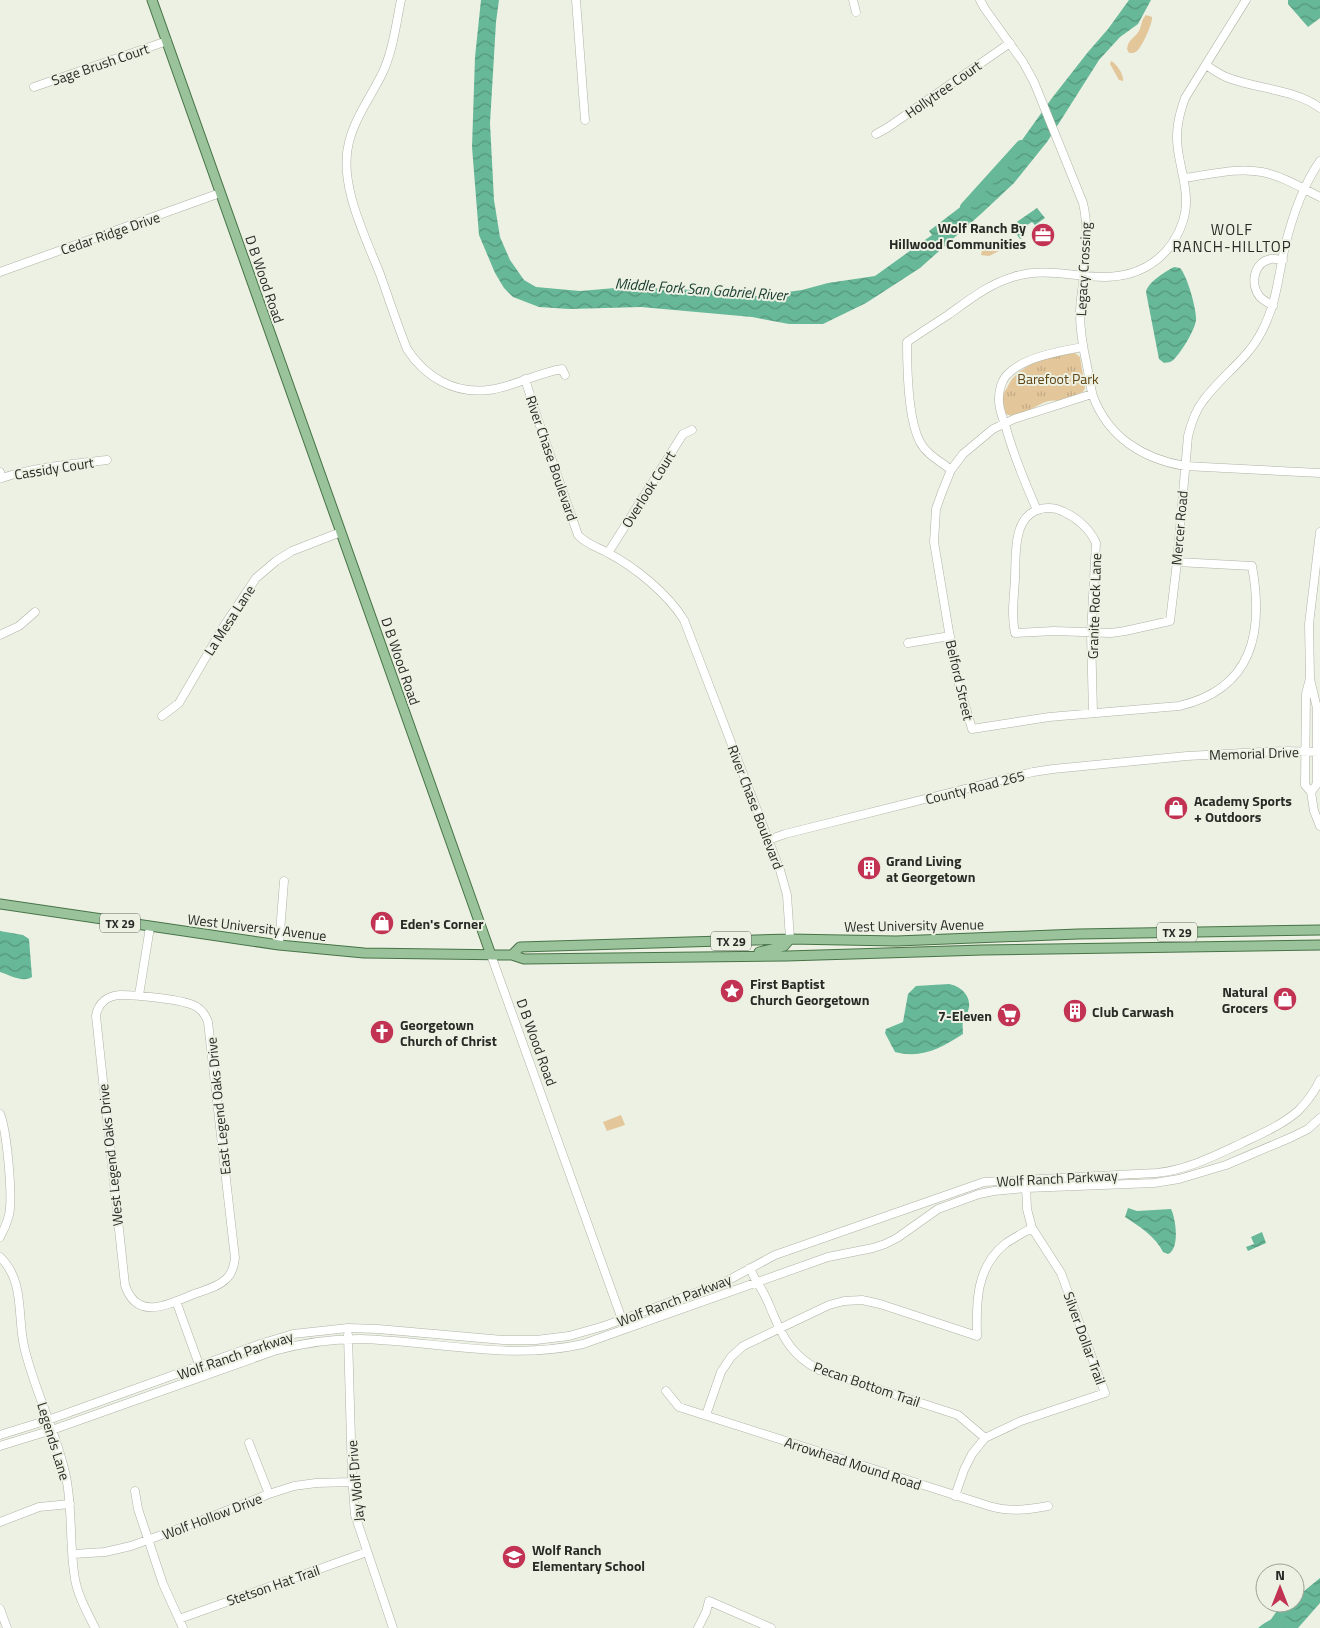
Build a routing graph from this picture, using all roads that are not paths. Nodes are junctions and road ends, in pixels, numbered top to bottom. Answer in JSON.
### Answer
{"nodes":[{"id":1,"x":152,"y":0,"type":"edge"},
{"id":2,"x":401,"y":0,"type":"edge"},
{"id":3,"x":576,"y":0,"type":"edge"},
{"id":4,"x":853,"y":0,"type":"edge"},
{"id":5,"x":980,"y":0,"type":"edge"},
{"id":6,"x":1246,"y":0,"type":"edge"},
{"id":7,"x":856,"y":12,"type":"dead end"},
{"id":8,"x":167,"y":42,"type":"junction"},
{"id":9,"x":1010,"y":43,"type":"junction"},
{"id":10,"x":1206,"y":65,"type":"junction"},
{"id":11,"x":34,"y":87,"type":"dead end"},
{"id":12,"x":1320,"y":108,"type":"edge"},
{"id":13,"x":585,"y":120,"type":"dead end"},
{"id":14,"x":876,"y":134,"type":"dead end"},
{"id":15,"x":1320,"y":161,"type":"edge"},
{"id":16,"x":1184,"y":178,"type":"junction"},
{"id":17,"x":1305,"y":190,"type":"junction"},
{"id":18,"x":220,"y":193,"type":"junction"},
{"id":19,"x":1320,"y":196,"type":"edge"},
{"id":20,"x":1283,"y":260,"type":"junction"},
{"id":21,"x":0,"y":272,"type":"edge"},
{"id":22,"x":1084,"y":276,"type":"junction"},
{"id":23,"x":1274,"y":306,"type":"junction"},
{"id":24,"x":1083,"y":347,"type":"junction"},
{"id":25,"x":565,"y":375,"type":"dead end"},
{"id":26,"x":525,"y":379,"type":"junction"},
{"id":27,"x":1092,"y":394,"type":"junction"},
{"id":28,"x":1004,"y":423,"type":"junction"},
{"id":29,"x":692,"y":430,"type":"dead end"},
{"id":30,"x":107,"y":460,"type":"dead end"},
{"id":31,"x":1185,"y":466,"type":"junction"},
{"id":32,"x":951,"y":470,"type":"junction"},
{"id":33,"x":1320,"y":473,"type":"edge"},
{"id":34,"x":1,"y":475,"type":"edge"},
{"id":35,"x":1037,"y":510,"type":"junction"},
{"id":36,"x":341,"y":532,"type":"junction"},
{"id":37,"x":1320,"y":532,"type":"edge"},
{"id":38,"x":608,"y":553,"type":"junction"},
{"id":39,"x":1177,"y":562,"type":"junction"},
{"id":40,"x":35,"y":612,"type":"dead end"},
{"id":41,"x":1091,"y":633,"type":"junction"},
{"id":42,"x":0,"y":635,"type":"edge"},
{"id":43,"x":950,"y":636,"type":"junction"},
{"id":44,"x":908,"y":643,"type":"dead end"},
{"id":45,"x":1310,"y":678,"type":"junction"},
{"id":46,"x":1093,"y":713,"type":"junction"},
{"id":47,"x":162,"y":716,"type":"dead end"},
{"id":48,"x":1306,"y":751,"type":"junction"},
{"id":49,"x":1319,"y":752,"type":"edge"},
{"id":50,"x":1187,"y":756,"type":"joint"},
{"id":51,"x":1311,"y":792,"type":"junction"},
{"id":52,"x":1320,"y":826,"type":"edge"},
{"id":53,"x":768,"y":840,"type":"junction"},
{"id":54,"x":284,"y":881,"type":"dead end"},
{"id":55,"x":0,"y":904,"type":"edge"},
{"id":56,"x":150,"y":927,"type":"junction"},
{"id":57,"x":1320,"y":930,"type":"edge"},
{"id":58,"x":790,"y":940,"type":"junction"},
{"id":59,"x":876,"y":941,"type":"junction"},
{"id":60,"x":279,"y":945,"type":"junction"},
{"id":61,"x":1320,"y":945,"type":"edge"},
{"id":62,"x":832,"y":954,"type":"junction"},
{"id":63,"x":491,"y":955,"type":"junction"},
{"id":64,"x":512,"y":955,"type":"junction"},
{"id":65,"x":744,"y":956,"type":"junction"},
{"id":66,"x":139,"y":995,"type":"junction"},
{"id":67,"x":1320,"y":1080,"type":"edge"},
{"id":68,"x":0,"y":1114,"type":"edge"},
{"id":69,"x":1320,"y":1118,"type":"edge"},
{"id":70,"x":1221,"y":1153,"type":"junction"},
{"id":71,"x":1226,"y":1165,"type":"junction"},
{"id":72,"x":1026,"y":1179,"type":"junction"},
{"id":73,"x":1026,"y":1188,"type":"junction"},
{"id":74,"x":1032,"y":1228,"type":"junction"},
{"id":75,"x":0,"y":1237,"type":"edge"},
{"id":76,"x":0,"y":1257,"type":"edge"},
{"id":77,"x":750,"y":1268,"type":"junction"},
{"id":78,"x":755,"y":1282,"type":"junction"},
{"id":79,"x":176,"y":1301,"type":"junction"},
{"id":80,"x":622,"y":1320,"type":"junction"},
{"id":81,"x":348,"y":1328,"type":"junction"},
{"id":82,"x":626,"y":1330,"type":"junction"},
{"id":83,"x":779,"y":1330,"type":"junction"},
{"id":84,"x":348,"y":1339,"type":"junction"},
{"id":85,"x":199,"y":1366,"type":"junction"},
{"id":86,"x":203,"y":1376,"type":"junction"},
{"id":87,"x":666,"y":1391,"type":"dead end"},
{"id":88,"x":706,"y":1416,"type":"junction"},
{"id":89,"x":48,"y":1420,"type":"junction"},
{"id":90,"x":52,"y":1430,"type":"junction"},
{"id":91,"x":0,"y":1435,"type":"edge"},
{"id":92,"x":985,"y":1438,"type":"junction"},
{"id":93,"x":249,"y":1443,"type":"dead end"},
{"id":94,"x":0,"y":1446,"type":"edge"},
{"id":95,"x":352,"y":1482,"type":"junction"},
{"id":96,"x":135,"y":1491,"type":"dead end"},
{"id":97,"x":269,"y":1494,"type":"junction"},
{"id":98,"x":955,"y":1496,"type":"junction"},
{"id":99,"x":70,"y":1504,"type":"junction"},
{"id":100,"x":1048,"y":1506,"type":"dead end"},
{"id":101,"x":0,"y":1522,"type":"edge"},
{"id":102,"x":149,"y":1540,"type":"junction"},
{"id":103,"x":367,"y":1552,"type":"junction"},
{"id":104,"x":73,"y":1554,"type":"junction"},
{"id":105,"x":0,"y":1609,"type":"edge"},
{"id":106,"x":178,"y":1619,"type":"junction"},
{"id":107,"x":7,"y":1628,"type":"edge"},
{"id":108,"x":95,"y":1628,"type":"edge"},
{"id":109,"x":183,"y":1628,"type":"edge"},
{"id":110,"x":393,"y":1628,"type":"edge"},
{"id":111,"x":698,"y":1628,"type":"edge"},
{"id":112,"x":771,"y":1628,"type":"edge"}],
"edges":[{"from":1,"to":8,"type":"main road","name":"D B Wood Road"},
{"from":2,"to":26,"type":"street","name":"River Chase Boulevard"},
{"from":3,"to":13,"type":"street"},
{"from":4,"to":7,"type":"street"},
{"from":5,"to":9,"type":"street","name":"Legacy Crossing"},
{"from":6,"to":10,"type":"street"},
{"from":8,"to":11,"type":"street","name":"Sage Brush Court"},
{"from":8,"to":18,"type":"main road","name":"D B Wood Road"},
{"from":9,"to":14,"type":"street","name":"Hollytree Court"},
{"from":9,"to":22,"type":"street","name":"Legacy Crossing"},
{"from":10,"to":12,"type":"street"},
{"from":10,"to":16,"type":"street"},
{"from":15,"to":17,"type":"street","name":"Mercer Road"},
{"from":16,"to":17,"type":"street"},
{"from":16,"to":22,"type":"street"},
{"from":17,"to":19,"type":"street"},
{"from":17,"to":20,"type":"street","name":"Mercer Road"},
{"from":18,"to":21,"type":"street","name":"Cedar Ridge Drive"},
{"from":18,"to":36,"type":"main road","name":"D B Wood Road"},
{"from":20,"to":23,"type":"street","name":"Mercer Road"},
{"from":20,"to":23,"type":"street"},
{"from":22,"to":24,"type":"street","name":"Legacy Crossing"},
{"from":22,"to":32,"type":"street"},
{"from":23,"to":31,"type":"street","name":"Mercer Road"},
{"from":24,"to":27,"type":"street","name":"Legacy Crossing"},
{"from":24,"to":28,"type":"street"},
{"from":25,"to":26,"type":"street"},
{"from":26,"to":38,"type":"street","name":"River Chase Boulevard"},
{"from":27,"to":28,"type":"street","name":"Belford Street"},
{"from":27,"to":31,"type":"street","name":"Legacy Crossing"},
{"from":28,"to":32,"type":"street","name":"Belford Street"},
{"from":28,"to":35,"type":"street"},
{"from":29,"to":38,"type":"street","name":"Overlook Court"},
{"from":30,"to":34,"type":"street","name":"Cassidy Court"},
{"from":31,"to":33,"type":"street","name":"Legacy Crossing"},
{"from":31,"to":39,"type":"street","name":"Mercer Road"},
{"from":32,"to":43,"type":"street","name":"Belford Street"},
{"from":35,"to":41,"type":"street","name":"Granite Rock Lane"},
{"from":35,"to":41,"type":"street","name":"Mercer Road"},
{"from":36,"to":47,"type":"street","name":"La Mesa Lane"},
{"from":36,"to":63,"type":"main road","name":"D B Wood Road"},
{"from":37,"to":45,"type":"street"},
{"from":38,"to":53,"type":"street","name":"River Chase Boulevard"},
{"from":39,"to":41,"type":"street","name":"Mercer Road"},
{"from":39,"to":46,"type":"street","name":"Belford Street"},
{"from":40,"to":42,"type":"street"},
{"from":41,"to":46,"type":"street","name":"Granite Rock Lane"},
{"from":43,"to":44,"type":"street"},
{"from":43,"to":46,"type":"street","name":"Belford Street"},
{"from":45,"to":48,"type":"street"},
{"from":45,"to":49,"type":"street"},
{"from":48,"to":49,"type":"street","name":"Memorial Drive"},
{"from":48,"to":50,"type":"street","name":"Memorial Drive"},
{"from":48,"to":51,"type":"street"},
{"from":49,"to":51,"type":"street"},
{"from":50,"to":53,"type":"street","name":"County Road 265"},
{"from":51,"to":52,"type":"street"},
{"from":53,"to":58,"type":"street","name":"River Chase Boulevard"},
{"from":54,"to":60,"type":"street"},
{"from":55,"to":56,"type":"main road","name":"West University Avenue","number":"TX 29"},
{"from":56,"to":60,"type":"main road","name":"West University Avenue","number":"TX 29"},
{"from":56,"to":66,"type":"street"},
{"from":57,"to":59,"type":"main road","name":"West University Avenue","number":"TX 29"},
{"from":58,"to":59,"type":"main road","name":"West University Avenue","number":"TX 29"},
{"from":58,"to":64,"type":"main road","name":"West University Avenue","number":"TX 29"},
{"from":58,"to":65,"type":"main road"},
{"from":59,"to":62,"type":"main road"},
{"from":60,"to":63,"type":"main road","name":"West University Avenue","number":"TX 29"},
{"from":61,"to":62,"type":"main road","name":"West University Avenue","number":"TX 29"},
{"from":62,"to":65,"type":"main road","name":"West University Avenue","number":"TX 29"},
{"from":63,"to":64,"type":"main road","name":"West University Avenue","number":"TX 29"},
{"from":63,"to":80,"type":"street","name":"D B Wood Road"},
{"from":64,"to":65,"type":"main road","name":"West University Avenue","number":"TX 29"},
{"from":66,"to":79,"type":"street","name":"West Legend Oaks Drive"},
{"from":66,"to":79,"type":"street","name":"East Legend Oaks Drive"},
{"from":67,"to":70,"type":"street","name":"Wolf Ranch Parkway"},
{"from":68,"to":75,"type":"street"},
{"from":69,"to":71,"type":"street","name":"Wolf Ranch Parkway"},
{"from":70,"to":71,"type":"street"},
{"from":70,"to":72,"type":"street","name":"Wolf Ranch Parkway"},
{"from":71,"to":73,"type":"street","name":"Wolf Ranch Parkway"},
{"from":72,"to":73,"type":"street","name":"Silver Dollar Trail"},
{"from":72,"to":77,"type":"street","name":"Wolf Ranch Parkway"},
{"from":73,"to":74,"type":"street","name":"Silver Dollar Trail"},
{"from":73,"to":78,"type":"street","name":"Wolf Ranch Parkway"},
{"from":74,"to":83,"type":"street"},
{"from":74,"to":92,"type":"street","name":"Silver Dollar Trail"},
{"from":76,"to":89,"type":"street","name":"Legends Lane"},
{"from":77,"to":78,"type":"street","name":"Pecan Bottom Trail"},
{"from":77,"to":80,"type":"street","name":"Wolf Ranch Parkway"},
{"from":78,"to":82,"type":"street","name":"Wolf Ranch Parkway"},
{"from":78,"to":83,"type":"street","name":"Pecan Bottom Trail"},
{"from":79,"to":85,"type":"street"},
{"from":80,"to":81,"type":"street","name":"Wolf Ranch Parkway"},
{"from":80,"to":82,"type":"street","name":"D B Wood Road"},
{"from":81,"to":84,"type":"street","name":"Jay Wolf Drive"},
{"from":81,"to":85,"type":"street","name":"Wolf Ranch Parkway"},
{"from":82,"to":84,"type":"street","name":"Wolf Ranch Parkway"},
{"from":83,"to":88,"type":"street"},
{"from":83,"to":92,"type":"street","name":"Pecan Bottom Trail"},
{"from":84,"to":86,"type":"street","name":"Wolf Ranch Parkway"},
{"from":84,"to":95,"type":"street","name":"Jay Wolf Drive"},
{"from":85,"to":86,"type":"street"},
{"from":85,"to":89,"type":"street","name":"Wolf Ranch Parkway"},
{"from":86,"to":90,"type":"street","name":"Wolf Ranch Parkway"},
{"from":87,"to":88,"type":"street","name":"Arrowhead Mound Road"},
{"from":88,"to":98,"type":"street","name":"Arrowhead Mound Road"},
{"from":89,"to":90,"type":"street","name":"Legends Lane"},
{"from":89,"to":91,"type":"street","name":"Wolf Ranch Parkway"},
{"from":90,"to":94,"type":"street","name":"Wolf Ranch Parkway"},
{"from":90,"to":99,"type":"street","name":"Legends Lane"},
{"from":92,"to":98,"type":"street","name":"Silver Dollar Trail"},
{"from":93,"to":97,"type":"street"},
{"from":95,"to":97,"type":"street","name":"Wolf Hollow Drive"},
{"from":95,"to":103,"type":"street","name":"Jay Wolf Drive"},
{"from":96,"to":102,"type":"street"},
{"from":97,"to":102,"type":"street","name":"Wolf Hollow Drive"},
{"from":98,"to":100,"type":"street","name":"Arrowhead Mound Road"},
{"from":99,"to":101,"type":"street"},
{"from":99,"to":104,"type":"street","name":"Legends Lane"},
{"from":102,"to":104,"type":"street","name":"Wolf Hollow Drive"},
{"from":102,"to":106,"type":"street"},
{"from":103,"to":106,"type":"street","name":"Stetson Hat Trail"},
{"from":103,"to":110,"type":"street","name":"Jay Wolf Drive"},
{"from":104,"to":108,"type":"street","name":"Legends Lane"},
{"from":105,"to":107,"type":"street"},
{"from":106,"to":109,"type":"street"},
{"from":111,"to":112,"type":"street"}]}
